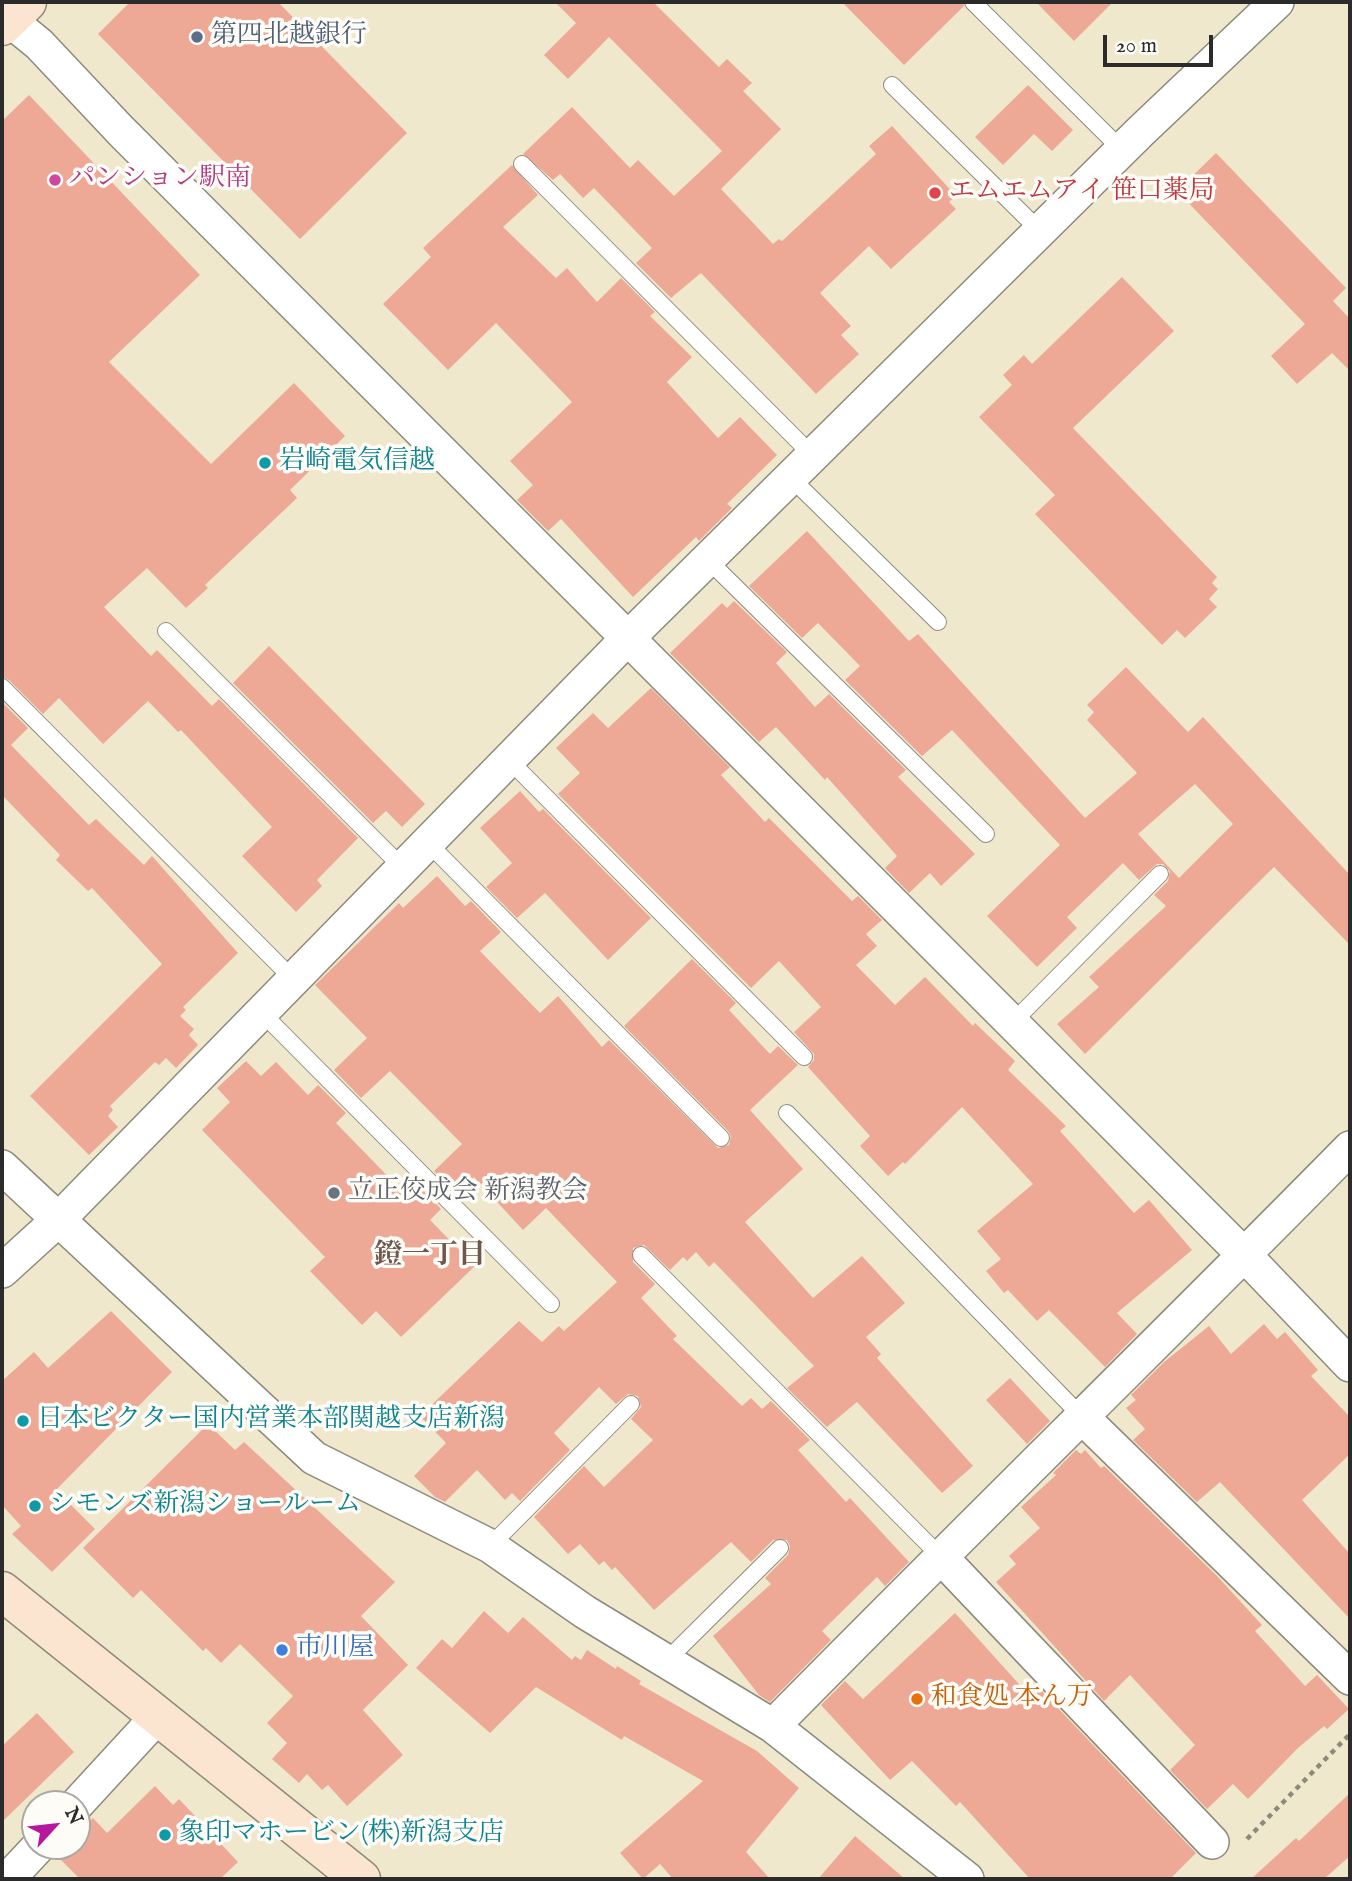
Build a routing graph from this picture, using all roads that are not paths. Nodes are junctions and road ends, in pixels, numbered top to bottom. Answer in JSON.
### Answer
{"nodes":[{"id":1,"x":973,"y":2,"type":"edge"},
{"id":2,"x":1277,"y":2,"type":"edge"},
{"id":3,"x":9,"y":15,"type":"edge"},
{"id":4,"x":892,"y":85,"type":"dead end"},
{"id":5,"x":1122,"y":150,"type":"junction"},
{"id":6,"x":522,"y":164,"type":"dead end"},
{"id":7,"x":1041,"y":232,"type":"junction"},
{"id":8,"x":801,"y":466,"type":"junction"},
{"id":9,"x":707,"y":559,"type":"junction"},
{"id":10,"x":938,"y":622,"type":"dead end"},
{"id":11,"x":166,"y":631,"type":"dead end"},
{"id":12,"x":626,"y":639,"type":"junction"},
{"id":13,"x":2,"y":687,"type":"edge"},
{"id":14,"x":509,"y":760,"type":"junction"},
{"id":15,"x":986,"y":834,"type":"dead end"},
{"id":16,"x":428,"y":843,"type":"junction"},
{"id":17,"x":403,"y":868,"type":"junction"},
{"id":18,"x":1160,"y":874,"type":"dead end"},
{"id":19,"x":294,"y":980,"type":"junction"},
{"id":20,"x":261,"y":1012,"type":"junction"},
{"id":21,"x":1011,"y":1024,"type":"junction"},
{"id":22,"x":804,"y":1057,"type":"dead end"},
{"id":23,"x":787,"y":1113,"type":"dead end"},
{"id":24,"x":721,"y":1138,"type":"dead end"},
{"id":25,"x":1350,"y":1148,"type":"edge"},
{"id":26,"x":2,"y":1167,"type":"edge"},
{"id":27,"x":58,"y":1220,"type":"junction"},
{"id":28,"x":641,"y":1255,"type":"dead end"},
{"id":29,"x":1244,"y":1256,"type":"junction"},
{"id":30,"x":2,"y":1271,"type":"edge"},
{"id":31,"x":551,"y":1304,"type":"dead end"},
{"id":32,"x":1350,"y":1365,"type":"edge"},
{"id":33,"x":631,"y":1404,"type":"dead end"},
{"id":34,"x":1083,"y":1418,"type":"junction"},
{"id":35,"x":490,"y":1546,"type":"junction"},
{"id":36,"x":780,"y":1548,"type":"dead end"},
{"id":37,"x":940,"y":1556,"type":"junction"},
{"id":38,"x":2,"y":1591,"type":"edge"},
{"id":39,"x":664,"y":1662,"type":"junction"},
{"id":40,"x":1350,"y":1678,"type":"edge"},
{"id":41,"x":158,"y":1716,"type":"junction"},
{"id":42,"x":774,"y":1726,"type":"junction"},
{"id":43,"x":90,"y":1790,"type":"edge"},
{"id":44,"x":1226,"y":1844,"type":"road end"},
{"id":45,"x":26,"y":1860,"type":"edge"},
{"id":46,"x":8,"y":1879,"type":"edge"},
{"id":47,"x":361,"y":1879,"type":"edge"},
{"id":48,"x":967,"y":1879,"type":"edge"}],
"edges":[{"from":1,"to":5,"type":"lane"},
{"from":2,"to":5,"type":"street"},
{"from":3,"to":12,"type":"street"},
{"from":4,"to":7,"type":"lane"},
{"from":5,"to":7,"type":"street"},
{"from":6,"to":8,"type":"lane"},
{"from":7,"to":8,"type":"street"},
{"from":8,"to":9,"type":"street"},
{"from":8,"to":10,"type":"lane"},
{"from":9,"to":12,"type":"street"},
{"from":9,"to":15,"type":"lane"},
{"from":11,"to":17,"type":"lane"},
{"from":12,"to":14,"type":"street"},
{"from":12,"to":21,"type":"street"},
{"from":13,"to":19,"type":"lane"},
{"from":14,"to":16,"type":"street"},
{"from":14,"to":22,"type":"lane"},
{"from":16,"to":17,"type":"street"},
{"from":16,"to":24,"type":"lane"},
{"from":17,"to":19,"type":"street"},
{"from":18,"to":21,"type":"lane"},
{"from":19,"to":20,"type":"street"},
{"from":20,"to":27,"type":"street"},
{"from":20,"to":31,"type":"lane"},
{"from":21,"to":29,"type":"street"},
{"from":23,"to":34,"type":"lane"},
{"from":25,"to":29,"type":"street"},
{"from":26,"to":27,"type":"street"},
{"from":27,"to":30,"type":"street"},
{"from":27,"to":35,"type":"street"},
{"from":28,"to":37,"type":"lane"},
{"from":29,"to":32,"type":"street"},
{"from":29,"to":34,"type":"street"},
{"from":33,"to":35,"type":"lane"},
{"from":34,"to":37,"type":"street"},
{"from":34,"to":40,"type":"street"},
{"from":35,"to":39,"type":"street"},
{"from":36,"to":39,"type":"lane"},
{"from":37,"to":42,"type":"street"},
{"from":37,"to":44,"type":"street"},
{"from":38,"to":41,"type":"street"},
{"from":39,"to":42,"type":"street"},
{"from":41,"to":43,"type":"street"},
{"from":41,"to":47,"type":"street"},
{"from":42,"to":48,"type":"street"},
{"from":45,"to":46,"type":"street"}]}
